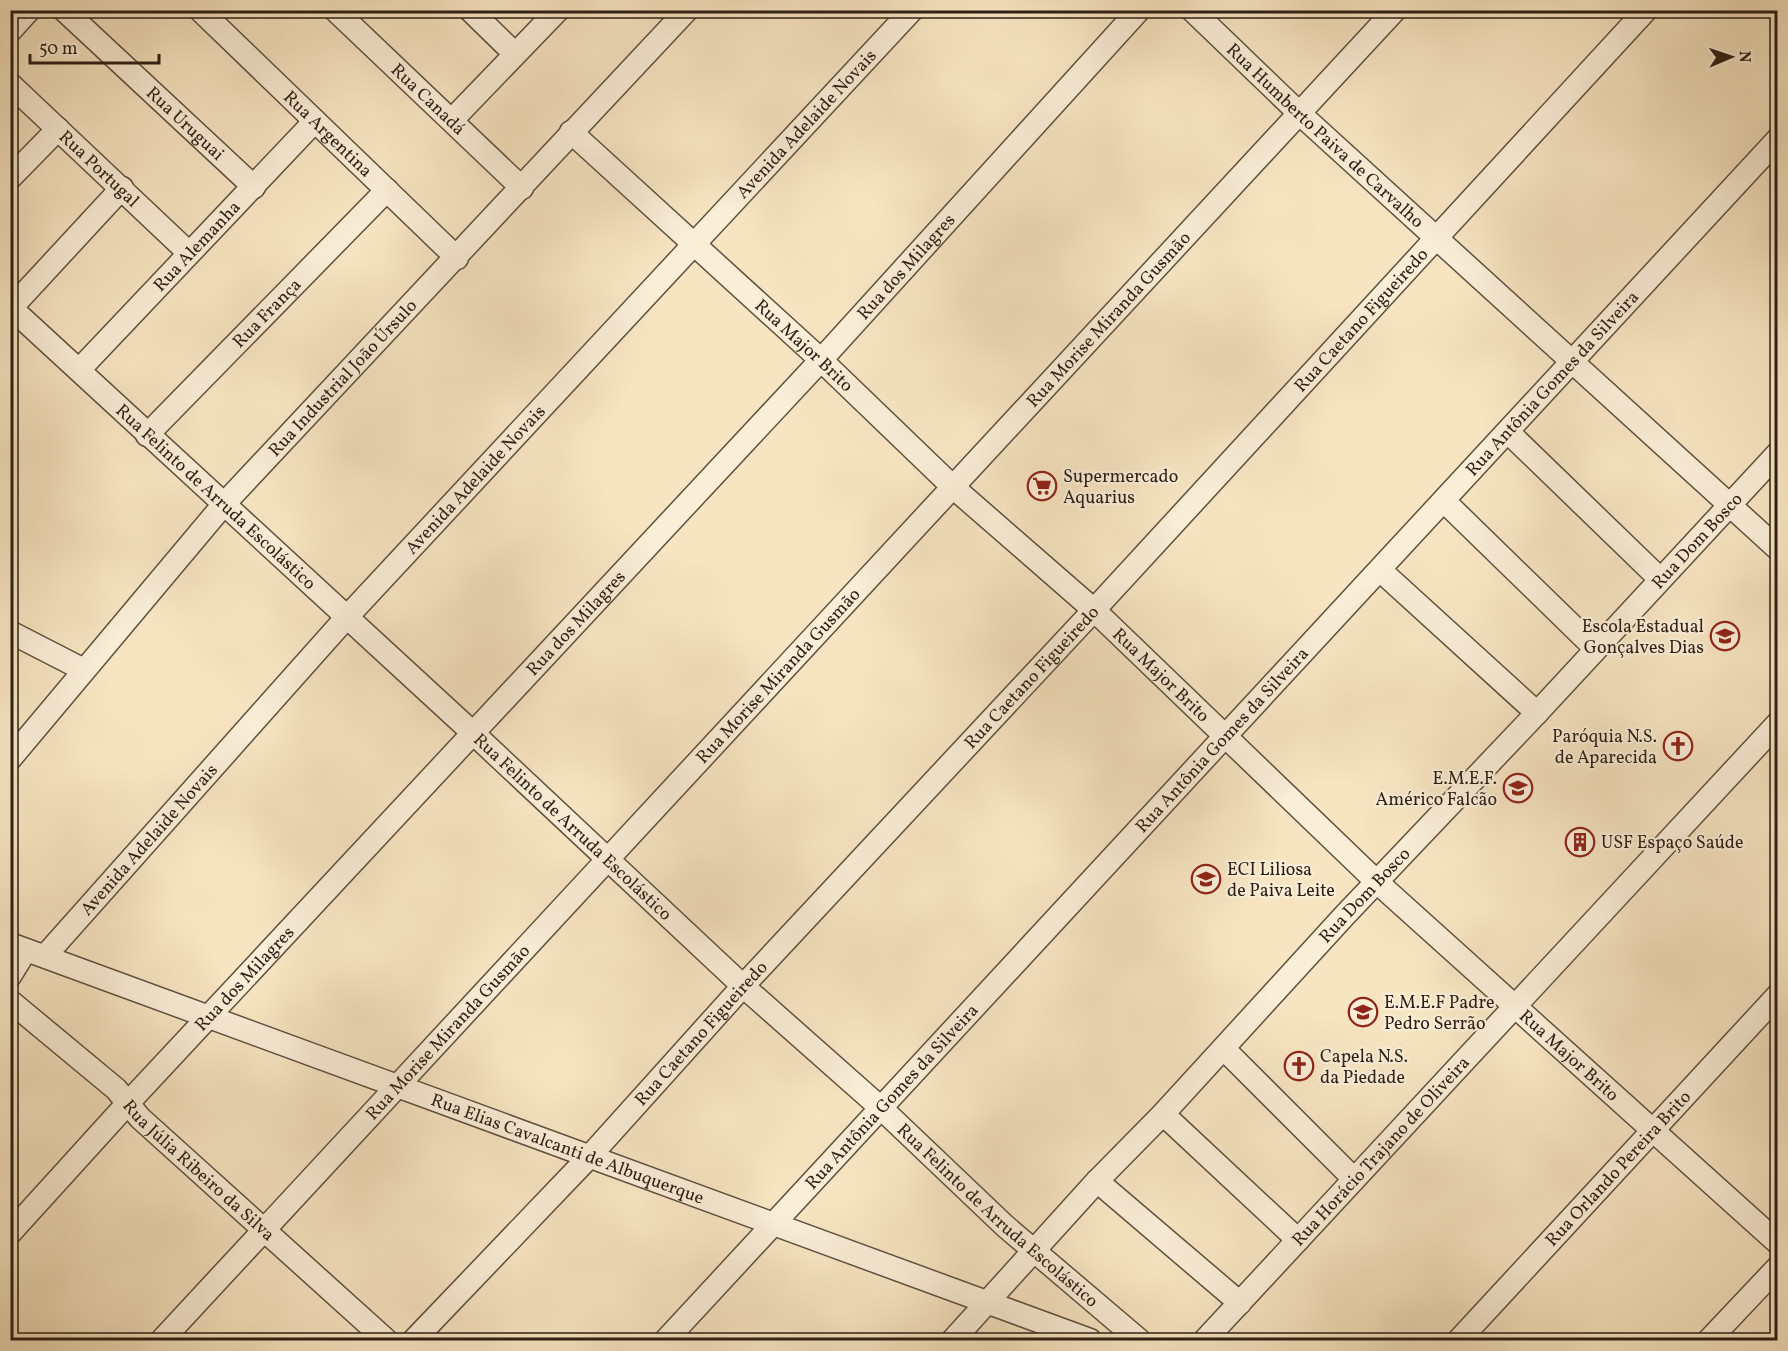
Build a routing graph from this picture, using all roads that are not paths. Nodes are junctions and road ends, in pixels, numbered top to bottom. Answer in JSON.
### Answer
{"nodes":[{"id":1,"x":29,"y":10,"type":"edge"},
{"id":2,"x":64,"y":10,"type":"edge"},
{"id":3,"x":200,"y":10,"type":"edge"},
{"id":4,"x":335,"y":10,"type":"edge"},
{"id":5,"x":470,"y":10,"type":"edge"},
{"id":6,"x":558,"y":10,"type":"edge"},
{"id":7,"x":687,"y":10,"type":"edge"},
{"id":8,"x":912,"y":10,"type":"edge"},
{"id":9,"x":1139,"y":10,"type":"edge"},
{"id":10,"x":1192,"y":10,"type":"edge"},
{"id":11,"x":1395,"y":10,"type":"edge"},
{"id":12,"x":1646,"y":10,"type":"edge"},
{"id":13,"x":10,"y":31,"type":"edge"},
{"id":14,"x":515,"y":54,"type":"junction"},
{"id":15,"x":10,"y":84,"type":"edge"},
{"id":16,"x":1299,"y":113,"type":"junction"},
{"id":17,"x":315,"y":120,"type":"junction"},
{"id":18,"x":452,"y":120,"type":"junction"},
{"id":19,"x":58,"y":129,"type":"junction"},
{"id":20,"x":571,"y":132,"type":"junction"},
{"id":21,"x":1778,"y":139,"type":"edge"},
{"id":22,"x":10,"y":178,"type":"edge"},
{"id":23,"x":254,"y":187,"type":"junction"},
{"id":24,"x":122,"y":188,"type":"junction"},
{"id":25,"x":522,"y":188,"type":"junction"},
{"id":26,"x":387,"y":190,"type":"junction"},
{"id":27,"x":1438,"y":238,"type":"junction"},
{"id":28,"x":694,"y":246,"type":"junction"},
{"id":29,"x":189,"y":253,"type":"junction"},
{"id":30,"x":457,"y":258,"type":"junction"},
{"id":31,"x":11,"y":308,"type":"edge"},
{"id":32,"x":821,"y":360,"type":"junction"},
{"id":33,"x":1572,"y":363,"type":"junction"},
{"id":34,"x":79,"y":370,"type":"junction"},
{"id":35,"x":1508,"y":432,"type":"junction"},
{"id":36,"x":147,"y":435,"type":"junction"},
{"id":37,"x":1778,"y":453,"type":"edge"},
{"id":38,"x":954,"y":488,"type":"junction"},
{"id":39,"x":1444,"y":501,"type":"junction"},
{"id":40,"x":224,"y":504,"type":"junction"},
{"id":41,"x":1730,"y":504,"type":"junction"},
{"id":42,"x":1778,"y":549,"type":"edge"},
{"id":43,"x":1380,"y":570,"type":"junction"},
{"id":44,"x":1660,"y":579,"type":"junction"},
{"id":45,"x":1094,"y":610,"type":"junction"},
{"id":46,"x":346,"y":618,"type":"junction"},
{"id":47,"x":10,"y":632,"type":"edge"},
{"id":48,"x":1596,"y":649,"type":"junction"},
{"id":49,"x":84,"y":670,"type":"junction"},
{"id":50,"x":1537,"y":713,"type":"junction"},
{"id":51,"x":1778,"y":723,"type":"edge"},
{"id":52,"x":473,"y":733,"type":"junction"},
{"id":53,"x":1227,"y":737,"type":"junction"},
{"id":54,"x":10,"y":759,"type":"edge"},
{"id":55,"x":607,"y":860,"type":"junction"},
{"id":56,"x":1378,"y":883,"type":"junction"},
{"id":57,"x":27,"y":950,"type":"edge"},
{"id":58,"x":10,"y":976,"type":"edge"},
{"id":59,"x":743,"y":986,"type":"junction"},
{"id":60,"x":1778,"y":995,"type":"edge"},
{"id":61,"x":10,"y":1001,"type":"edge"},
{"id":62,"x":1514,"y":1007,"type":"junction"},
{"id":63,"x":209,"y":1016,"type":"junction"},
{"id":64,"x":1224,"y":1049,"type":"junction"},
{"id":65,"x":400,"y":1085,"type":"junction"},
{"id":66,"x":128,"y":1103,"type":"junction"},
{"id":67,"x":882,"y":1109,"type":"junction"},
{"id":68,"x":1163,"y":1114,"type":"junction"},
{"id":69,"x":1654,"y":1130,"type":"junction"},
{"id":70,"x":590,"y":1156,"type":"junction"},
{"id":71,"x":1354,"y":1179,"type":"junction"},
{"id":72,"x":1097,"y":1181,"type":"junction"},
{"id":73,"x":774,"y":1224,"type":"junction"},
{"id":74,"x":266,"y":1229,"type":"junction"},
{"id":75,"x":10,"y":1233,"type":"edge"},
{"id":76,"x":1298,"y":1240,"type":"junction"},
{"id":77,"x":1778,"y":1243,"type":"edge"},
{"id":78,"x":1033,"y":1252,"type":"junction"},
{"id":79,"x":1778,"y":1267,"type":"edge"},
{"id":80,"x":989,"y":1302,"type":"junction"},
{"id":81,"x":1240,"y":1303,"type":"junction"},
{"id":82,"x":162,"y":1341,"type":"edge"},
{"id":83,"x":386,"y":1341,"type":"edge"},
{"id":84,"x":414,"y":1341,"type":"edge"},
{"id":85,"x":666,"y":1341,"type":"edge"},
{"id":86,"x":953,"y":1341,"type":"edge"},
{"id":87,"x":1090,"y":1341,"type":"edge"},
{"id":88,"x":1140,"y":1341,"type":"edge"},
{"id":89,"x":1205,"y":1341,"type":"edge"},
{"id":90,"x":1459,"y":1341,"type":"edge"},
{"id":91,"x":1709,"y":1341,"type":"edge"}],
"edges":[{"from":1,"to":13,"type":"street"},
{"from":2,"to":23,"type":"street","name":"Rua Uruguai"},
{"from":3,"to":17,"type":"street","name":"Rua Argentina"},
{"from":4,"to":18,"type":"street","name":"Rua Canadá"},
{"from":5,"to":14,"type":"street"},
{"from":6,"to":14,"type":"street"},
{"from":7,"to":20,"type":"street","name":"Rua Industrial João Úrsulo"},
{"from":8,"to":28,"type":"street","name":"Avenida Adelaide Novais"},
{"from":9,"to":32,"type":"street","name":"Rua dos Milagres"},
{"from":10,"to":16,"type":"street","name":"Rua Humberto Paiva de Carvalho"},
{"from":11,"to":16,"type":"street","name":"Rua Morise Miranda Gusmão"},
{"from":12,"to":27,"type":"street","name":"Rua Caetano Figueiredo"},
{"from":14,"to":18,"type":"street"},
{"from":15,"to":19,"type":"street","name":"Rua Portugal"},
{"from":16,"to":27,"type":"street","name":"Rua Humberto Paiva de Carvalho"},
{"from":16,"to":38,"type":"street","name":"Rua Morise Miranda Gusmão"},
{"from":17,"to":23,"type":"street","name":"Rua Alemanha"},
{"from":17,"to":26,"type":"street","name":"Rua Argentina"},
{"from":18,"to":25,"type":"street","name":"Rua Canadá"},
{"from":19,"to":22,"type":"street"},
{"from":19,"to":24,"type":"street","name":"Rua Portugal"},
{"from":20,"to":25,"type":"street","name":"Rua Industrial João Úrsulo"},
{"from":20,"to":28,"type":"street","name":"Rua Major Brito"},
{"from":21,"to":33,"type":"street","name":"Rua Antônia Gomes da Silveira"},
{"from":23,"to":29,"type":"street","name":"Rua Alemanha"},
{"from":24,"to":29,"type":"street","name":"Rua Portugal"},
{"from":24,"to":31,"type":"street"},
{"from":25,"to":30,"type":"street","name":"Rua Industrial João Úrsulo"},
{"from":26,"to":30,"type":"street","name":"Rua Argentina"},
{"from":26,"to":36,"type":"street","name":"Rua França"},
{"from":27,"to":33,"type":"street","name":"Rua Humberto Paiva de Carvalho"},
{"from":27,"to":45,"type":"street","name":"Rua Caetano Figueiredo"},
{"from":28,"to":32,"type":"street","name":"Rua Major Brito"},
{"from":28,"to":46,"type":"street","name":"Avenida Adelaide Novais"},
{"from":29,"to":34,"type":"street","name":"Rua Alemanha"},
{"from":30,"to":40,"type":"street","name":"Rua Industrial João Úrsulo"},
{"from":31,"to":34,"type":"street","name":"Rua Felinto de Arruda Escolástico"},
{"from":32,"to":38,"type":"street","name":"Rua Major Brito"},
{"from":32,"to":52,"type":"street","name":"Rua dos Milagres"},
{"from":33,"to":35,"type":"street","name":"Rua Antônia Gomes da Silveira"},
{"from":33,"to":41,"type":"street","name":"Rua Humberto Paiva de Carvalho"},
{"from":34,"to":36,"type":"street","name":"Rua Felinto de Arruda Escolástico"},
{"from":35,"to":39,"type":"street","name":"Rua Antônia Gomes da Silveira"},
{"from":35,"to":44,"type":"street"},
{"from":36,"to":40,"type":"street","name":"Rua Felinto de Arruda Escolástico"},
{"from":37,"to":41,"type":"street","name":"Rua Dom Bosco"},
{"from":38,"to":45,"type":"street","name":"Rua Major Brito"},
{"from":38,"to":55,"type":"street","name":"Rua Morise Miranda Gusmão"},
{"from":39,"to":43,"type":"street","name":"Rua Antônia Gomes da Silveira"},
{"from":39,"to":48,"type":"street"},
{"from":40,"to":46,"type":"street","name":"Rua Felinto de Arruda Escolástico"},
{"from":40,"to":49,"type":"street","name":"Rua Industrial João Úrsulo"},
{"from":41,"to":42,"type":"street","name":"Rua Humberto Paiva de Carvalho"},
{"from":41,"to":44,"type":"street","name":"Rua Dom Bosco"},
{"from":43,"to":50,"type":"street"},
{"from":43,"to":53,"type":"street","name":"Rua Antônia Gomes da Silveira"},
{"from":44,"to":48,"type":"street","name":"Rua Dom Bosco"},
{"from":45,"to":53,"type":"street","name":"Rua Major Brito"},
{"from":45,"to":59,"type":"street","name":"Rua Caetano Figueiredo"},
{"from":46,"to":52,"type":"street","name":"Rua Felinto de Arruda Escolástico"},
{"from":46,"to":57,"type":"street","name":"Avenida Adelaide Novais"},
{"from":47,"to":49,"type":"street"},
{"from":48,"to":50,"type":"street","name":"Rua Dom Bosco"},
{"from":49,"to":54,"type":"street","name":"Rua Industrial João Úrsulo"},
{"from":50,"to":56,"type":"street","name":"Rua Dom Bosco"},
{"from":51,"to":62,"type":"street","name":"Rua Horácio Trajano de Oliveira"},
{"from":52,"to":55,"type":"street","name":"Rua Felinto de Arruda Escolástico"},
{"from":52,"to":63,"type":"street","name":"Rua dos Milagres"},
{"from":53,"to":56,"type":"street","name":"Rua Major Brito"},
{"from":53,"to":67,"type":"street","name":"Rua Antônia Gomes da Silveira"},
{"from":55,"to":59,"type":"street","name":"Rua Felinto de Arruda Escolástico"},
{"from":55,"to":65,"type":"street","name":"Rua Morise Miranda Gusmão"},
{"from":56,"to":62,"type":"street","name":"Rua Major Brito"},
{"from":56,"to":64,"type":"street","name":"Rua Dom Bosco"},
{"from":57,"to":58,"type":"street","name":"Avenida Adelaide Novais"},
{"from":57,"to":63,"type":"street","name":"Rua Elias Cavalcanti de Albuquerque"},
{"from":59,"to":67,"type":"street","name":"Rua Felinto de Arruda Escolástico"},
{"from":59,"to":70,"type":"street","name":"Rua Caetano Figueiredo"},
{"from":60,"to":69,"type":"street","name":"Rua Orlando Pereira Brito"},
{"from":61,"to":66,"type":"street","name":"Rua Júlia Ribeiro da Silva"},
{"from":62,"to":69,"type":"street","name":"Rua Major Brito"},
{"from":62,"to":71,"type":"street","name":"Rua Horácio Trajano de Oliveira"},
{"from":63,"to":65,"type":"street","name":"Rua Elias Cavalcanti de Albuquerque"},
{"from":63,"to":66,"type":"street","name":"Rua dos Milagres"},
{"from":64,"to":68,"type":"street","name":"Rua Dom Bosco"},
{"from":64,"to":71,"type":"street"},
{"from":65,"to":70,"type":"street","name":"Rua Elias Cavalcanti de Albuquerque"},
{"from":65,"to":74,"type":"street","name":"Rua Morise Miranda Gusmão"},
{"from":66,"to":74,"type":"street","name":"Rua Júlia Ribeiro da Silva"},
{"from":66,"to":75,"type":"street","name":"Rua dos Milagres"},
{"from":67,"to":73,"type":"street","name":"Rua Antônia Gomes da Silveira"},
{"from":67,"to":78,"type":"street","name":"Rua Felinto de Arruda Escolástico"},
{"from":68,"to":72,"type":"street","name":"Rua Dom Bosco"},
{"from":68,"to":76,"type":"street"},
{"from":69,"to":77,"type":"street","name":"Rua Major Brito"},
{"from":69,"to":90,"type":"street","name":"Rua Orlando Pereira Brito"},
{"from":70,"to":73,"type":"street","name":"Rua Elias Cavalcanti de Albuquerque"},
{"from":70,"to":84,"type":"street","name":"Rua Caetano Figueiredo"},
{"from":71,"to":76,"type":"street","name":"Rua Horácio Trajano de Oliveira"},
{"from":72,"to":78,"type":"street","name":"Rua Dom Bosco"},
{"from":72,"to":81,"type":"street"},
{"from":73,"to":80,"type":"street","name":"Rua Elias Cavalcanti de Albuquerque"},
{"from":73,"to":85,"type":"street","name":"Rua Antônia Gomes da Silveira"},
{"from":74,"to":82,"type":"street","name":"Rua Morise Miranda Gusmão"},
{"from":74,"to":83,"type":"street","name":"Rua Júlia Ribeiro da Silva"},
{"from":76,"to":81,"type":"street","name":"Rua Horácio Trajano de Oliveira"},
{"from":78,"to":80,"type":"street","name":"Rua Dom Bosco"},
{"from":78,"to":88,"type":"street","name":"Rua Felinto de Arruda Escolástico"},
{"from":79,"to":91,"type":"street"},
{"from":80,"to":86,"type":"street","name":"Rua Dom Bosco"},
{"from":80,"to":87,"type":"street","name":"Rua Elias Cavalcanti de Albuquerque"},
{"from":81,"to":89,"type":"street","name":"Rua Horácio Trajano de Oliveira"}]}
